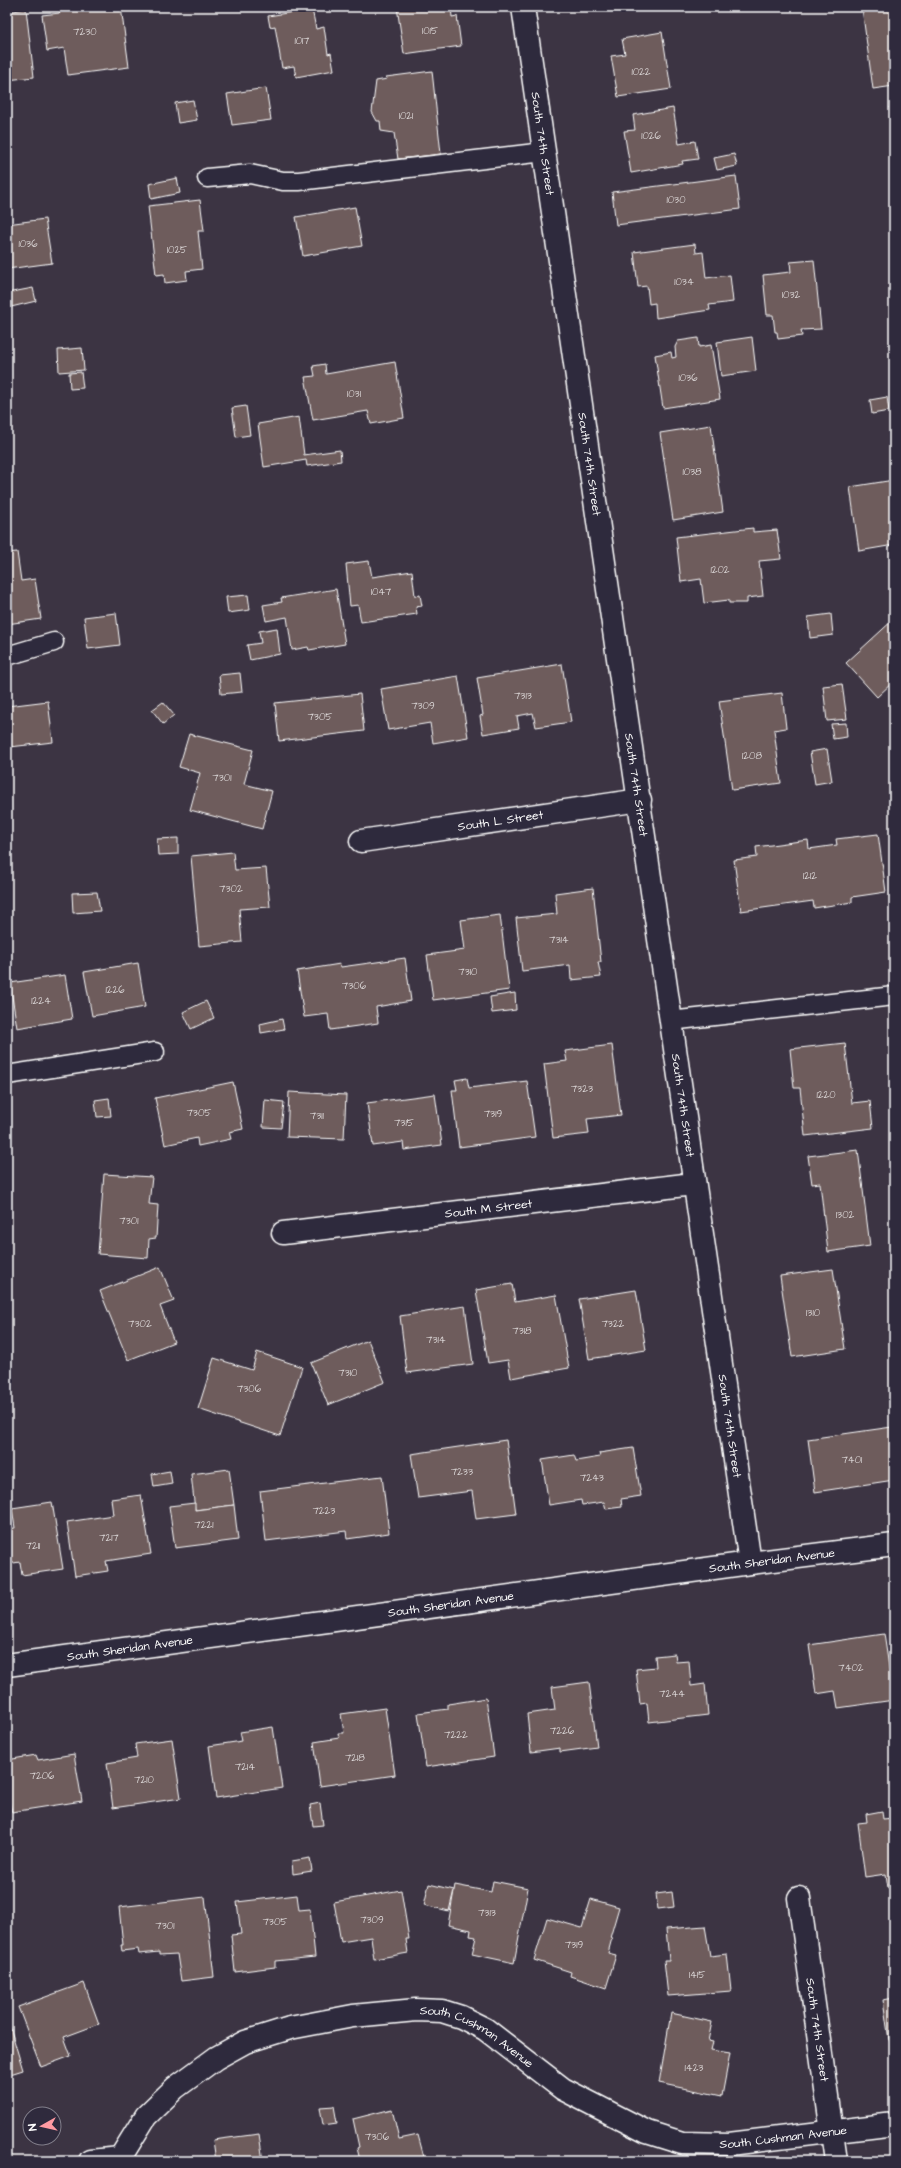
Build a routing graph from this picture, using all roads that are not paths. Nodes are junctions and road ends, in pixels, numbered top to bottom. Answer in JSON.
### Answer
{"nodes":[{"id":1,"x":523,"y":7,"type":"edge"},
{"id":2,"x":544,"y":152,"type":"junction"},
{"id":3,"x":207,"y":178,"type":"dead end"},
{"id":4,"x":54,"y":642,"type":"dead end"},
{"id":5,"x":7,"y":656,"type":"edge"},
{"id":6,"x":640,"y":800,"type":"junction"},
{"id":7,"x":361,"y":841,"type":"dead end"},
{"id":8,"x":894,"y":996,"type":"edge"},
{"id":9,"x":670,"y":1021,"type":"junction"},
{"id":10,"x":155,"y":1052,"type":"dead end"},
{"id":11,"x":7,"y":1075,"type":"edge"},
{"id":12,"x":693,"y":1184,"type":"junction"},
{"id":13,"x":283,"y":1233,"type":"dead end"},
{"id":14,"x":894,"y":1545,"type":"edge"},
{"id":15,"x":750,"y":1563,"type":"junction"},
{"id":16,"x":7,"y":1665,"type":"edge"},
{"id":17,"x":799,"y":1898,"type":"dead end"},
{"id":18,"x":894,"y":2124,"type":"edge"},
{"id":19,"x":832,"y":2133,"type":"junction"},
{"id":20,"x":121,"y":2160,"type":"edge"},
{"id":21,"x":90,"y":2161,"type":"edge"},
{"id":22,"x":836,"y":2161,"type":"edge"}],
"edges":[{"from":1,"to":2,"type":"street","name":"South 74th Street"},
{"from":2,"to":3,"type":"lane"},
{"from":2,"to":6,"type":"street","name":"South 74th Street"},
{"from":4,"to":5,"type":"lane"},
{"from":6,"to":7,"type":"street","name":"South L Street"},
{"from":6,"to":9,"type":"street","name":"South 74th Street"},
{"from":8,"to":9,"type":"lane"},
{"from":9,"to":12,"type":"street","name":"South 74th Street"},
{"from":10,"to":11,"type":"lane"},
{"from":12,"to":13,"type":"street","name":"South M Street"},
{"from":12,"to":15,"type":"street","name":"South 74th Street"},
{"from":14,"to":15,"type":"street","name":"South Sheridan Avenue"},
{"from":15,"to":16,"type":"street","name":"South Sheridan Avenue"},
{"from":17,"to":19,"type":"street","name":"South 74th Street"},
{"from":18,"to":19,"type":"street","name":"South Cushman Avenue"},
{"from":19,"to":20,"type":"street","name":"South Cushman Avenue"},
{"from":19,"to":22,"type":"street","name":"South 74th Street"},
{"from":20,"to":21,"type":"street","name":"South Cushman Avenue"}]}
